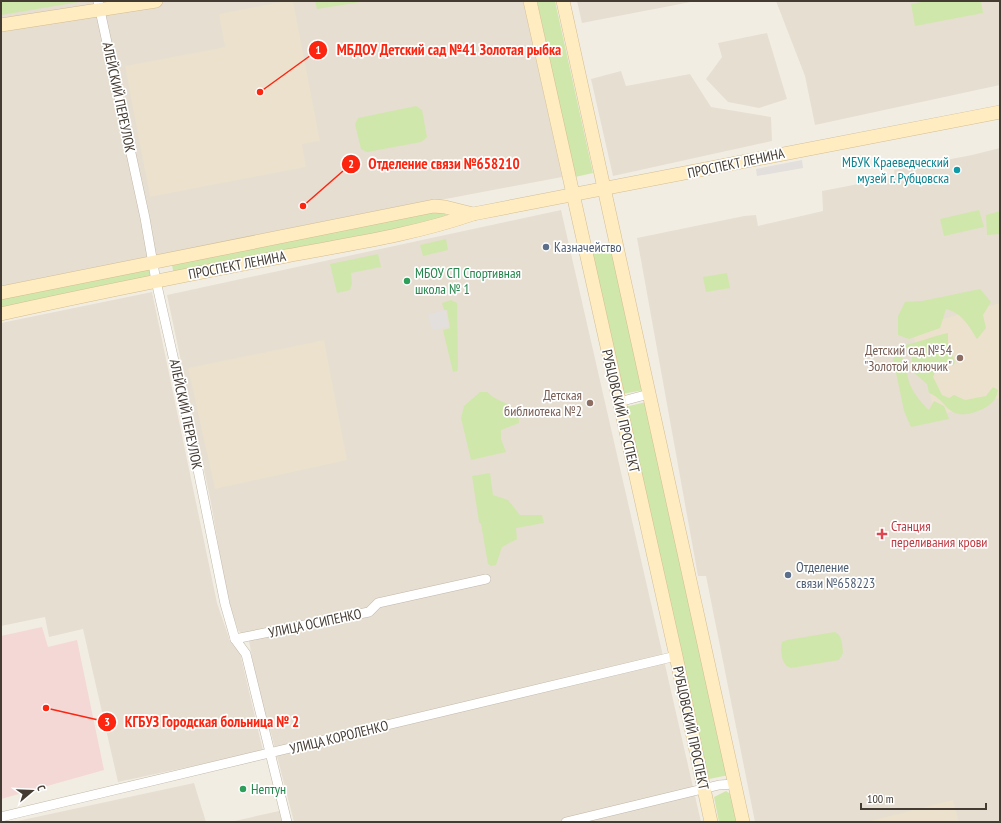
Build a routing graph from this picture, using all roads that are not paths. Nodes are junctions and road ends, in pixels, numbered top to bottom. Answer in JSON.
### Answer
{"nodes":[{"id":1,"x":156,"y":1,"type":"edge"},
{"id":2,"x":530,"y":1,"type":"edge"},
{"id":3,"x":562,"y":1,"type":"edge"},
{"id":4,"x":99,"y":6,"type":"edge"},
{"id":5,"x":1,"y":25,"type":"edge"},
{"id":6,"x":1000,"y":112,"type":"edge"},
{"id":7,"x":605,"y":190,"type":"junction"},
{"id":8,"x":573,"y":196,"type":"junction"},
{"id":9,"x":445,"y":207,"type":"junction"},
{"id":10,"x":473,"y":214,"type":"junction"},
{"id":11,"x":449,"y":222,"type":"junction"},
{"id":12,"x":153,"y":263,"type":"junction"},
{"id":13,"x":156,"y":281,"type":"junction"},
{"id":14,"x":1,"y":293,"type":"edge"},
{"id":15,"x":1,"y":314,"type":"edge"},
{"id":16,"x":649,"y":394,"type":"junction"},
{"id":17,"x":619,"y":402,"type":"junction"},
{"id":18,"x":486,"y":579,"type":"dead end"},
{"id":19,"x":235,"y":639,"type":"junction"},
{"id":20,"x":676,"y":656,"type":"junction"},
{"id":21,"x":270,"y":754,"type":"junction"},
{"id":22,"x":734,"y":784,"type":"junction"},
{"id":23,"x":704,"y":789,"type":"junction"},
{"id":24,"x":1,"y":817,"type":"edge"},
{"id":25,"x":287,"y":822,"type":"edge"},
{"id":26,"x":566,"y":822,"type":"edge"},
{"id":27,"x":711,"y":822,"type":"edge"},
{"id":28,"x":743,"y":822,"type":"edge"}],
"edges":[{"from":1,"to":4,"type":"street"},
{"from":2,"to":8,"type":"street","name":"РУБЦОВСКИЙ ПРОСПЕКТ"},
{"from":3,"to":7,"type":"street"},
{"from":4,"to":5,"type":"street"},
{"from":4,"to":12,"type":"street","name":"АЛЕЙСКИЙ ПЕРЕУЛОК"},
{"from":6,"to":7,"type":"street","name":"ПРОСПЕКТ ЛЕНИНА"},
{"from":7,"to":8,"type":"street","name":"ПРОСПЕКТ ЛЕНИНА"},
{"from":7,"to":16,"type":"street"},
{"from":8,"to":10,"type":"street","name":"ПРОСПЕКТ ЛЕНИНА"},
{"from":8,"to":17,"type":"street","name":"РУБЦОВСКИЙ ПРОСПЕКТ"},
{"from":9,"to":10,"type":"street","name":"ПРОСПЕКТ ЛЕНИНА"},
{"from":9,"to":11,"type":"street"},
{"from":9,"to":12,"type":"street","name":"ПРОСПЕКТ ЛЕНИНА"},
{"from":10,"to":11,"type":"street","name":"ПРОСПЕКТ ЛЕНИНА"},
{"from":11,"to":13,"type":"street","name":"ПРОСПЕКТ ЛЕНИНА"},
{"from":12,"to":13,"type":"street","name":"АЛЕЙСКИЙ ПЕРЕУЛОК"},
{"from":12,"to":14,"type":"street","name":"ПРОСПЕКТ ЛЕНИНА"},
{"from":13,"to":15,"type":"street","name":"ПРОСПЕКТ ЛЕНИНА"},
{"from":13,"to":19,"type":"street","name":"АЛЕЙСКИЙ ПЕРЕУЛОК"},
{"from":16,"to":17,"type":"street"},
{"from":16,"to":22,"type":"street"},
{"from":17,"to":20,"type":"street","name":"РУБЦОВСКИЙ ПРОСПЕКТ"},
{"from":18,"to":19,"type":"street","name":"УЛИЦА ОСИПЕНКО"},
{"from":19,"to":21,"type":"street","name":"АЛЕЙСКИЙ ПЕРЕУЛОК"},
{"from":20,"to":21,"type":"street","name":"УЛИЦА КОРОЛЕНКО"},
{"from":20,"to":23,"type":"street","name":"РУБЦОВСКИЙ ПРОСПЕКТ"},
{"from":21,"to":24,"type":"street","name":"УЛИЦА КОРОЛЕНКО"},
{"from":21,"to":25,"type":"street","name":"АЛЕЙСКИЙ ПЕРЕУЛОК"},
{"from":22,"to":23,"type":"street"},
{"from":22,"to":28,"type":"street"},
{"from":23,"to":26,"type":"street"},
{"from":23,"to":27,"type":"street","name":"РУБЦОВСКИЙ ПРОСПЕКТ"}]}
